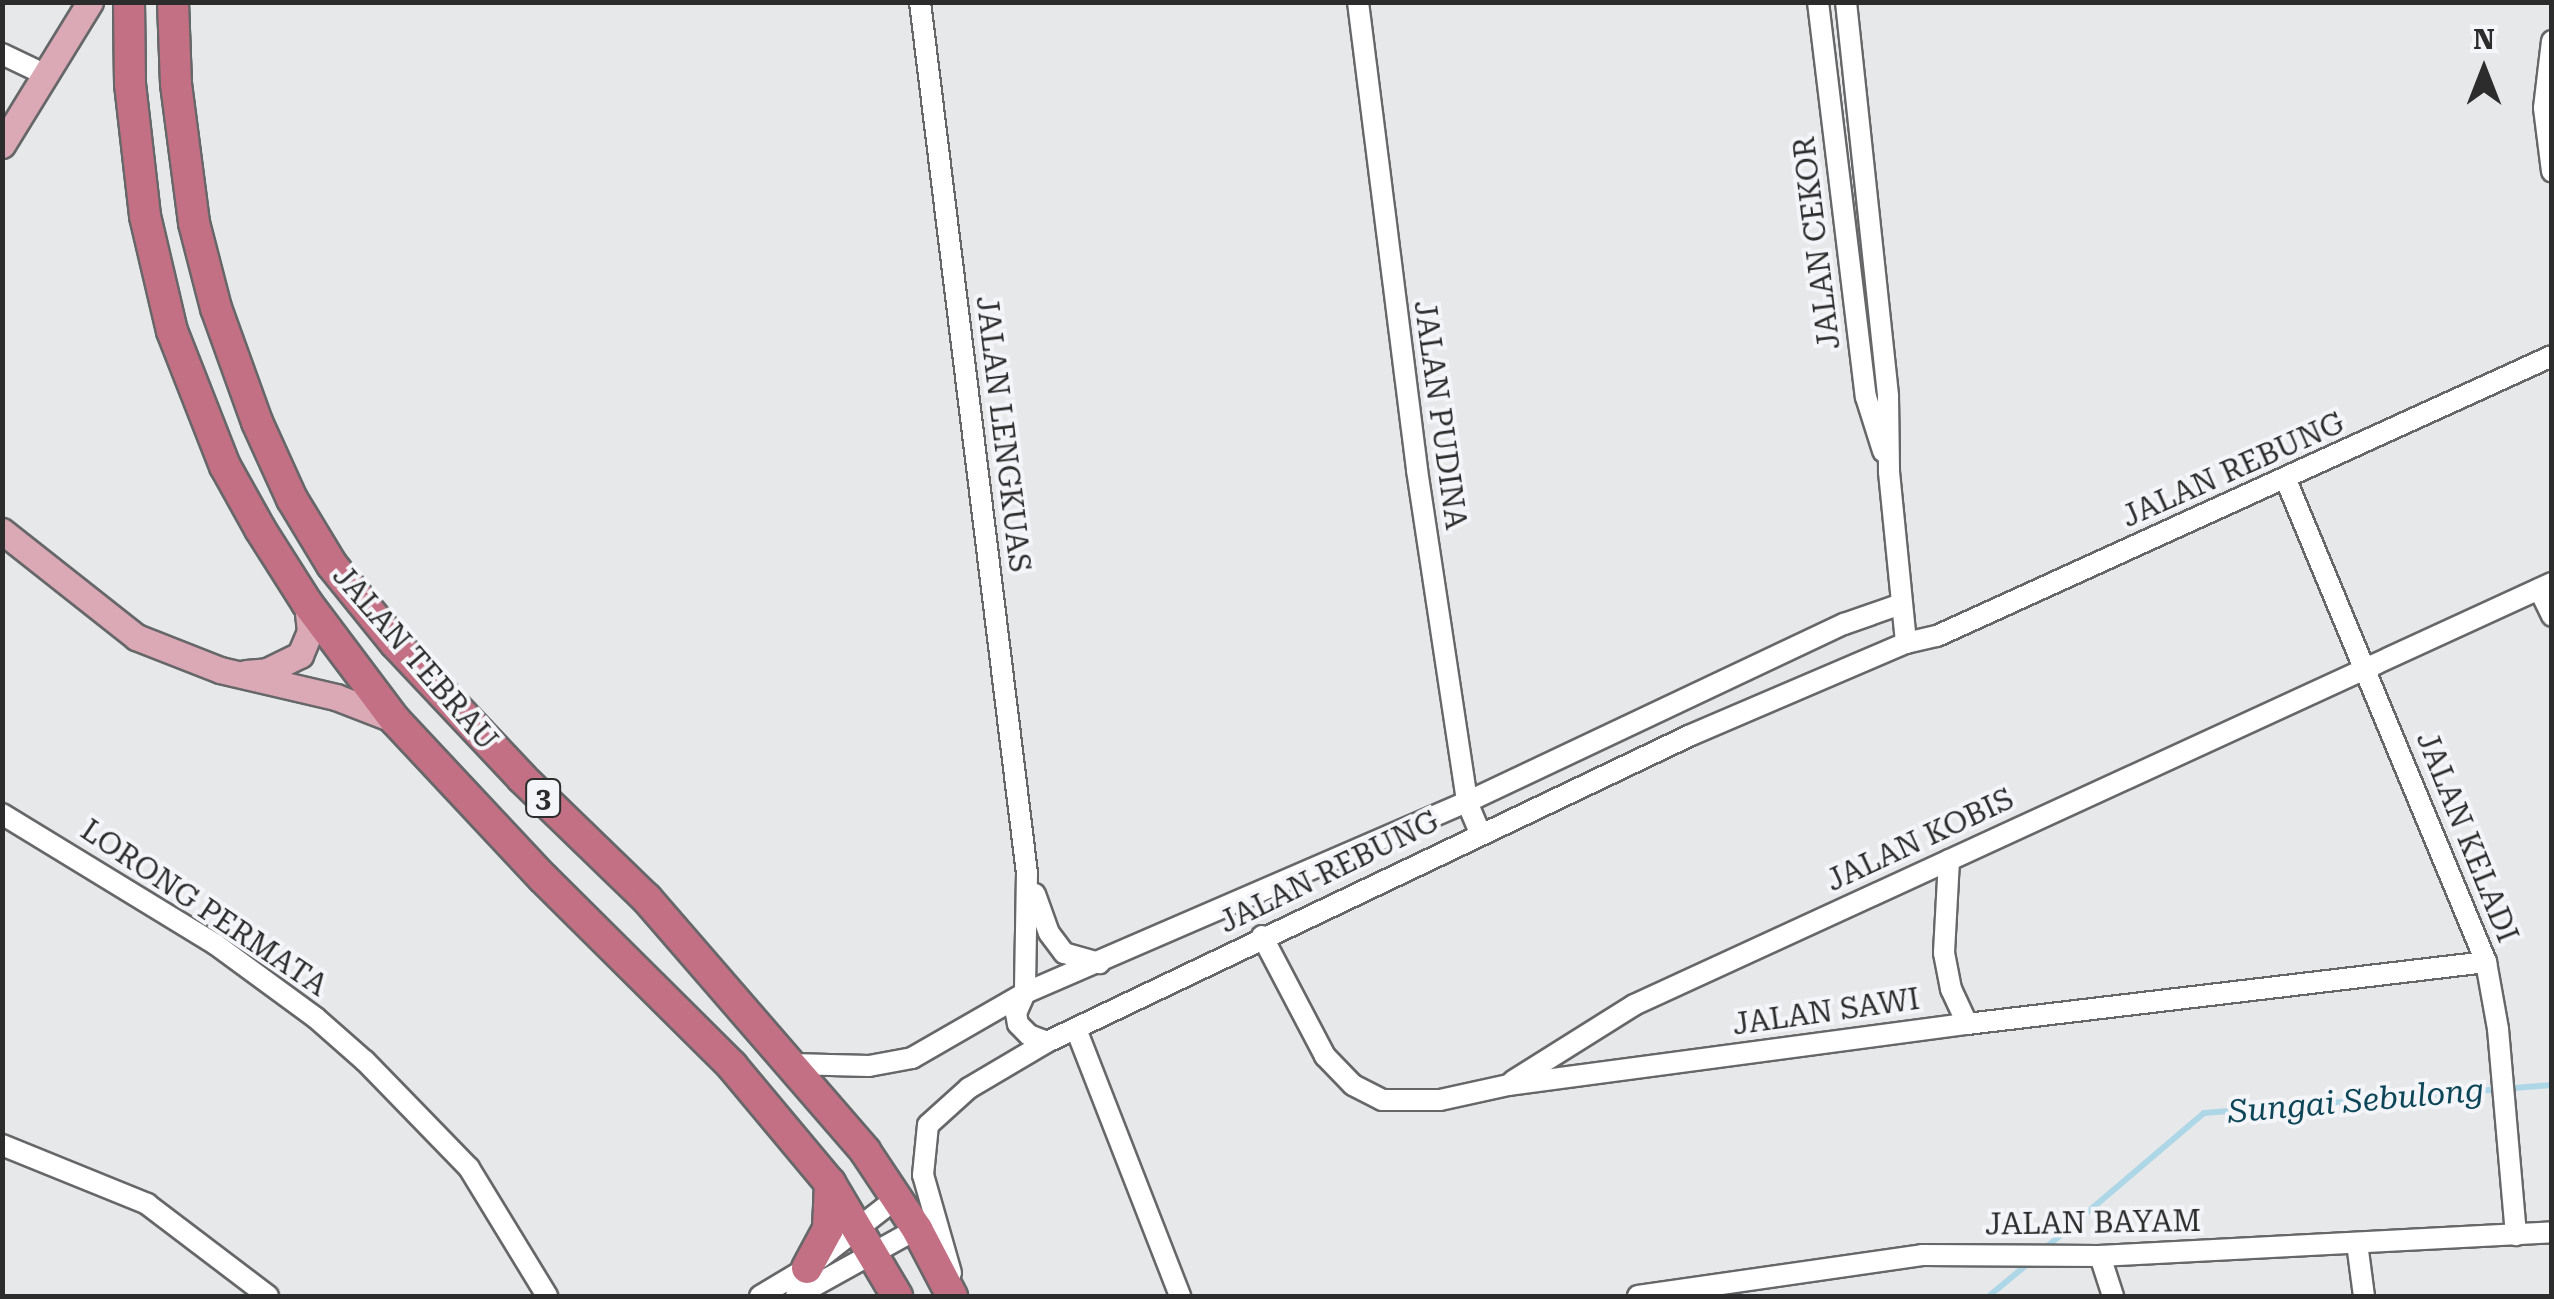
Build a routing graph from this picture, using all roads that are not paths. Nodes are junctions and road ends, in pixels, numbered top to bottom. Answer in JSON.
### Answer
{"nodes":[{"id":1,"x":90,"y":2,"type":"edge"},
{"id":2,"x":109,"y":2,"type":"edge"},
{"id":3,"x":129,"y":2,"type":"edge"},
{"id":4,"x":920,"y":2,"type":"edge"},
{"id":5,"x":1358,"y":2,"type":"edge"},
{"id":6,"x":1818,"y":2,"type":"edge"},
{"id":7,"x":1846,"y":2,"type":"edge"},
{"id":8,"x":174,"y":4,"type":"edge"},
{"id":9,"x":2552,"y":41,"type":"edge"},
{"id":10,"x":2,"y":54,"type":"edge"},
{"id":11,"x":44,"y":74,"type":"junction"},
{"id":12,"x":4,"y":138,"type":"edge"},
{"id":13,"x":2552,"y":172,"type":"edge"},
{"id":14,"x":145,"y":216,"type":"junction"},
{"id":15,"x":2552,"y":356,"type":"edge"},
{"id":16,"x":1889,"y":472,"type":"junction"},
{"id":17,"x":2286,"y":480,"type":"junction"},
{"id":18,"x":2,"y":531,"type":"edge"},
{"id":19,"x":2545,"y":586,"type":"edge"},
{"id":20,"x":307,"y":603,"type":"junction"},
{"id":21,"x":1901,"y":604,"type":"junction"},
{"id":22,"x":2552,"y":616,"type":"edge"},
{"id":23,"x":1937,"y":636,"type":"junction"},
{"id":24,"x":1906,"y":643,"type":"junction"},
{"id":25,"x":2366,"y":666,"type":"junction"},
{"id":26,"x":236,"y":674,"type":"junction"},
{"id":27,"x":396,"y":720,"type":"junction"},
{"id":28,"x":1467,"y":802,"type":"junction"},
{"id":29,"x":2,"y":814,"type":"edge"},
{"id":30,"x":1480,"y":832,"type":"junction"},
{"id":31,"x":1949,"y":860,"type":"junction"},
{"id":32,"x":1027,"y":873,"type":"junction"},
{"id":33,"x":1262,"y":936,"type":"junction"},
{"id":34,"x":693,"y":951,"type":"junction"},
{"id":35,"x":2486,"y":962,"type":"junction"},
{"id":36,"x":1100,"y":963,"type":"junction"},
{"id":37,"x":653,"y":984,"type":"junction"},
{"id":38,"x":1024,"y":993,"type":"junction"},
{"id":39,"x":1967,"y":1024,"type":"junction"},
{"id":40,"x":1076,"y":1029,"type":"junction"},
{"id":41,"x":1047,"y":1042,"type":"junction"},
{"id":42,"x":792,"y":1064,"type":"junction"},
{"id":43,"x":1508,"y":1084,"type":"junction"},
{"id":44,"x":2,"y":1145,"type":"edge"},
{"id":45,"x":830,"y":1183,"type":"junction"},
{"id":46,"x":898,"y":1198,"type":"junction"},
{"id":47,"x":917,"y":1229,"type":"junction"},
{"id":48,"x":2552,"y":1232,"type":"edge"},
{"id":49,"x":2516,"y":1235,"type":"junction"},
{"id":50,"x":866,"y":1241,"type":"junction"},
{"id":51,"x":2357,"y":1243,"type":"junction"},
{"id":52,"x":2092,"y":1256,"type":"junction"},
{"id":53,"x":807,"y":1268,"type":"junction"},
{"id":54,"x":268,"y":1296,"type":"edge"},
{"id":55,"x":548,"y":1296,"type":"edge"},
{"id":56,"x":760,"y":1296,"type":"edge"},
{"id":57,"x":796,"y":1296,"type":"edge"},
{"id":58,"x":897,"y":1296,"type":"edge"},
{"id":59,"x":955,"y":1296,"type":"edge"},
{"id":60,"x":1180,"y":1296,"type":"edge"},
{"id":61,"x":1638,"y":1296,"type":"edge"},
{"id":62,"x":2113,"y":1296,"type":"edge"},
{"id":63,"x":2364,"y":1296,"type":"edge"}],
"edges":[{"from":1,"to":11,"type":"main road"},
{"from":2,"to":14,"type":"highway"},
{"from":3,"to":14,"type":"highway","name":"JALAN TEBRAU","number":"3"},
{"from":4,"to":32,"type":"street","name":"JALAN LENGKUAS"},
{"from":5,"to":28,"type":"street","name":"JALAN PUDINA"},
{"from":6,"to":16,"type":"street","name":"JALAN CEKOR"},
{"from":7,"to":16,"type":"street","name":"JALAN CEKOR"},
{"from":8,"to":34,"type":"highway","name":"JALAN TEBRAU","number":"3"},
{"from":9,"to":13,"type":"street"},
{"from":10,"to":11,"type":"street"},
{"from":11,"to":12,"type":"main road"},
{"from":14,"to":20,"type":"highway","name":"JALAN TEBRAU","number":"3"},
{"from":15,"to":17,"type":"street","name":"JALAN REBUNG"},
{"from":16,"to":21,"type":"street","name":"JALAN CEKOR"},
{"from":17,"to":23,"type":"street","name":"JALAN REBUNG"},
{"from":17,"to":25,"type":"street","name":"JALAN KELADI"},
{"from":18,"to":26,"type":"main road"},
{"from":19,"to":22,"type":"street"},
{"from":19,"to":25,"type":"street","name":"JALAN KOBIS"},
{"from":20,"to":26,"type":"main road"},
{"from":20,"to":27,"type":"highway","name":"JALAN TEBRAU","number":"3"},
{"from":21,"to":23,"type":"street"},
{"from":21,"to":24,"type":"street","name":"JALAN CEKOR"},
{"from":21,"to":28,"type":"street","name":"JALAN REBUNG"},
{"from":23,"to":24,"type":"street","name":"JALAN REBUNG"},
{"from":24,"to":30,"type":"street","name":"JALAN REBUNG"},
{"from":25,"to":31,"type":"street","name":"JALAN KOBIS"},
{"from":25,"to":35,"type":"street","name":"JALAN KELADI"},
{"from":26,"to":27,"type":"main road"},
{"from":27,"to":37,"type":"highway","name":"JALAN TEBRAU","number":"3"},
{"from":28,"to":30,"type":"street","name":"JALAN PUDINA"},
{"from":28,"to":36,"type":"street","name":"JALAN REBUNG"},
{"from":29,"to":55,"type":"street","name":"LORONG PERMATA"},
{"from":30,"to":33,"type":"street","name":"JALAN REBUNG"},
{"from":31,"to":39,"type":"street"},
{"from":31,"to":43,"type":"street","name":"JALAN KOBIS"},
{"from":32,"to":36,"type":"street","name":"JALAN LENGKUAS"},
{"from":32,"to":38,"type":"street","name":"JALAN LENGKUAS"},
{"from":33,"to":40,"type":"street","name":"JALAN REBUNG"},
{"from":33,"to":43,"type":"street","name":"JALAN SAWI"},
{"from":34,"to":37,"type":"highway"},
{"from":34,"to":42,"type":"highway","name":"JALAN TEBRAU","number":"3"},
{"from":35,"to":39,"type":"street","name":"JALAN SAWI"},
{"from":35,"to":49,"type":"street","name":"JALAN KELADI"},
{"from":36,"to":38,"type":"street","name":"JALAN REBUNG"},
{"from":37,"to":45,"type":"highway","name":"JALAN TEBRAU","number":"3"},
{"from":38,"to":41,"type":"street","name":"JALAN LENGKUAS"},
{"from":38,"to":42,"type":"street","name":"JALAN REBUNG"},
{"from":39,"to":43,"type":"street","name":"JALAN SAWI"},
{"from":40,"to":41,"type":"street","name":"JALAN REBUNG"},
{"from":40,"to":60,"type":"street"},
{"from":41,"to":59,"type":"street","name":"JALAN REBUNG"},
{"from":42,"to":46,"type":"highway","name":"JALAN TEBRAU","number":"3"},
{"from":44,"to":54,"type":"street"},
{"from":45,"to":50,"type":"highway","name":"JALAN TEBRAU","number":"3"},
{"from":45,"to":53,"type":"highway"},
{"from":46,"to":47,"type":"highway","name":"JALAN TEBRAU","number":"3"},
{"from":46,"to":50,"type":"street"},
{"from":47,"to":50,"type":"street"},
{"from":47,"to":59,"type":"highway","name":"JALAN TEBRAU","number":"3"},
{"from":48,"to":49,"type":"street","name":"JALAN BAYAM"},
{"from":49,"to":51,"type":"street","name":"JALAN BAYAM"},
{"from":50,"to":53,"type":"street"},
{"from":50,"to":57,"type":"street"},
{"from":50,"to":58,"type":"highway","name":"JALAN TEBRAU","number":"3"},
{"from":51,"to":52,"type":"street","name":"JALAN BAYAM"},
{"from":51,"to":63,"type":"street"},
{"from":52,"to":61,"type":"street","name":"JALAN BAYAM"},
{"from":52,"to":62,"type":"street"},
{"from":53,"to":56,"type":"street"}]}
